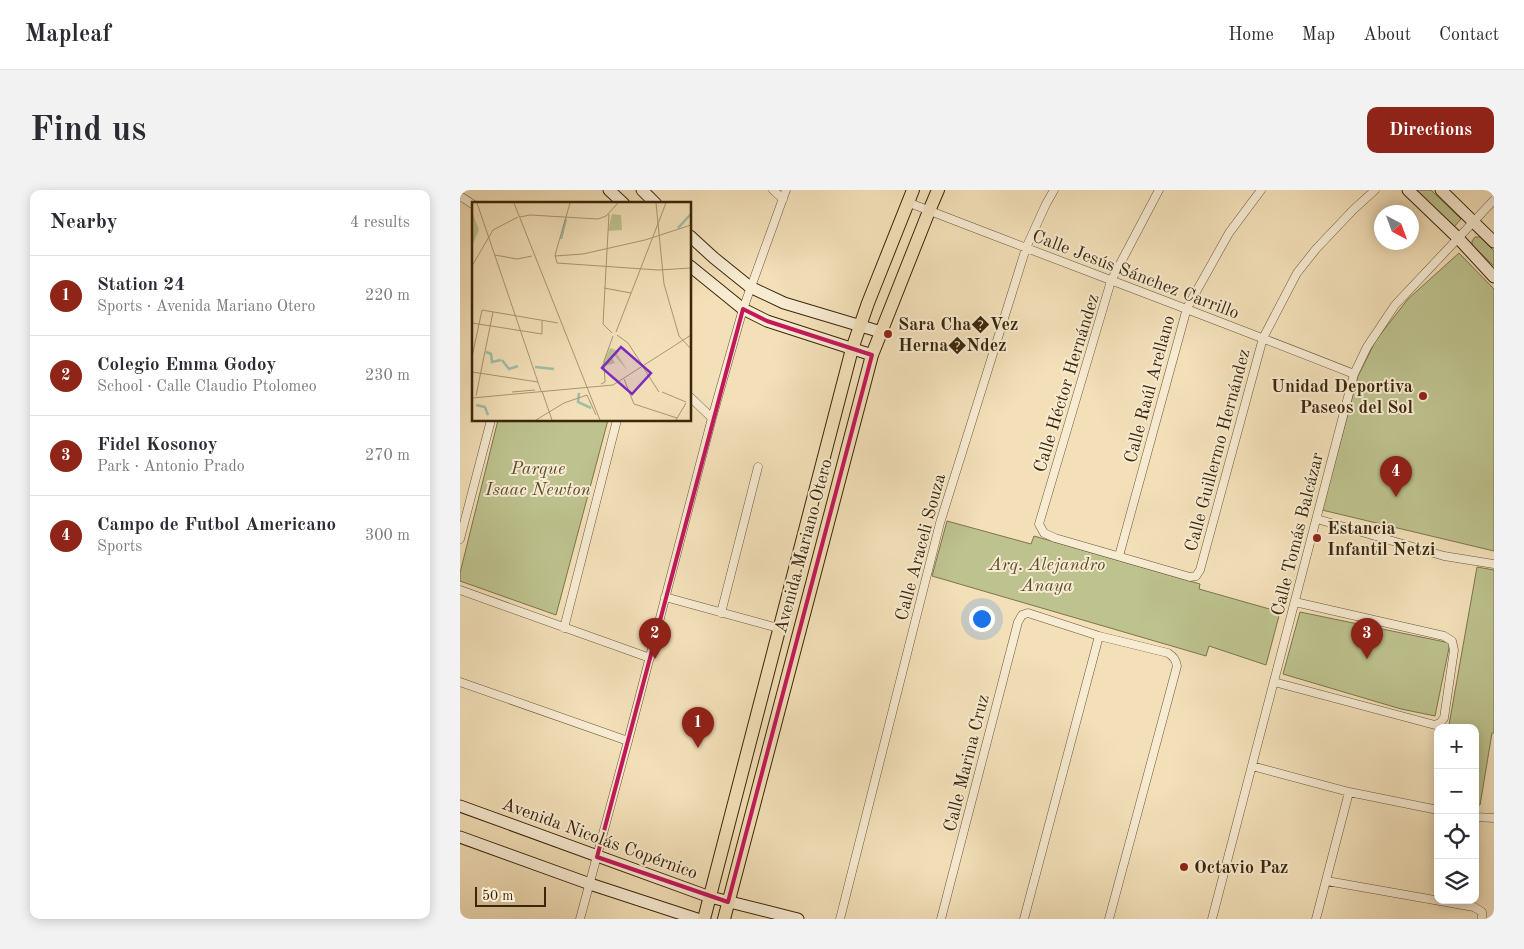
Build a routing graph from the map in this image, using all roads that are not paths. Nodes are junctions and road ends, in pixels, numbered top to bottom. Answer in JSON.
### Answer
{"nodes":[{"id":1,"x":609,"y":190,"type":"edge"},
{"id":2,"x":642,"y":190,"type":"edge"},
{"id":3,"x":773,"y":190,"type":"edge"},
{"id":4,"x":786,"y":190,"type":"edge"},
{"id":5,"x":913,"y":190,"type":"edge"},
{"id":6,"x":938,"y":190,"type":"edge"},
{"id":7,"x":1054,"y":190,"type":"edge"},
{"id":8,"x":1159,"y":190,"type":"edge"},
{"id":9,"x":1262,"y":190,"type":"edge"},
{"id":10,"x":1374,"y":190,"type":"edge"},
{"id":11,"x":1408,"y":190,"type":"edge"},
{"id":12,"x":1441,"y":190,"type":"edge"},
{"id":13,"x":460,"y":196,"type":"edge"},
{"id":14,"x":783,"y":199,"type":"junction"},
{"id":15,"x":1494,"y":200,"type":"edge"},
{"id":16,"x":622,"y":202,"type":"edge"},
{"id":17,"x":654,"y":202,"type":"edge"},
{"id":18,"x":907,"y":202,"type":"junction"},
{"id":19,"x":472,"y":204,"type":"edge"},
{"id":20,"x":929,"y":211,"type":"junction"},
{"id":21,"x":1473,"y":222,"type":"junction"},
{"id":22,"x":691,"y":237,"type":"edge"},
{"id":23,"x":1458,"y":238,"type":"junction"},
{"id":24,"x":1494,"y":242,"type":"edge"},
{"id":25,"x":1026,"y":248,"type":"junction"},
{"id":26,"x":691,"y":267,"type":"edge"},
{"id":27,"x":1494,"y":277,"type":"edge"},
{"id":28,"x":1111,"y":281,"type":"junction"},
{"id":29,"x":750,"y":287,"type":"junction"},
{"id":30,"x":1187,"y":308,"type":"junction"},
{"id":31,"x":743,"y":309,"type":"junction"},
{"id":32,"x":859,"y":326,"type":"junction"},
{"id":33,"x":881,"y":332,"type":"junction"},
{"id":34,"x":1263,"y":338,"type":"junction"},
{"id":35,"x":852,"y":348,"type":"junction"},
{"id":36,"x":872,"y":355,"type":"junction"},
{"id":37,"x":1354,"y":374,"type":"junction"},
{"id":38,"x":691,"y":398,"type":"edge"},
{"id":39,"x":712,"y":418,"type":"junction"},
{"id":40,"x":491,"y":421,"type":"edge"},
{"id":41,"x":617,"y":421,"type":"edge"},
{"id":42,"x":758,"y":467,"type":"dead end"},
{"id":43,"x":1317,"y":519,"type":"junction"},
{"id":44,"x":460,"y":540,"type":"edge"},
{"id":45,"x":1120,"y":556,"type":"junction"},
{"id":46,"x":1494,"y":564,"type":"edge"},
{"id":47,"x":460,"y":590,"type":"edge"},
{"id":48,"x":665,"y":597,"type":"junction"},
{"id":49,"x":1295,"y":602,"type":"junction"},
{"id":50,"x":721,"y":613,"type":"junction"},
{"id":51,"x":564,"y":628,"type":"junction"},
{"id":52,"x":778,"y":628,"type":"junction"},
{"id":53,"x":1099,"y":636,"type":"junction"},
{"id":54,"x":650,"y":658,"type":"junction"},
{"id":55,"x":460,"y":682,"type":"edge"},
{"id":56,"x":1274,"y":682,"type":"junction"},
{"id":57,"x":628,"y":741,"type":"junction"},
{"id":58,"x":1252,"y":766,"type":"junction"},
{"id":59,"x":1349,"y":792,"type":"junction"},
{"id":60,"x":460,"y":806,"type":"edge"},
{"id":61,"x":1434,"y":809,"type":"edge"},
{"id":62,"x":1479,"y":816,"type":"edge"},
{"id":63,"x":1494,"y":818,"type":"edge"},
{"id":64,"x":460,"y":837,"type":"edge"},
{"id":65,"x":597,"y":857,"type":"junction"},
{"id":66,"x":1326,"y":881,"type":"junction"},
{"id":67,"x":590,"y":884,"type":"junction"},
{"id":68,"x":710,"y":897,"type":"junction"},
{"id":69,"x":728,"y":902,"type":"junction"},
{"id":70,"x":580,"y":919,"type":"edge"},
{"id":71,"x":697,"y":919,"type":"edge"},
{"id":72,"x":704,"y":919,"type":"edge"},
{"id":73,"x":724,"y":919,"type":"edge"},
{"id":74,"x":798,"y":919,"type":"edge"},
{"id":75,"x":840,"y":919,"type":"edge"},
{"id":76,"x":942,"y":919,"type":"edge"},
{"id":77,"x":1024,"y":919,"type":"edge"},
{"id":78,"x":1109,"y":919,"type":"edge"},
{"id":79,"x":1212,"y":919,"type":"edge"},
{"id":80,"x":1316,"y":919,"type":"edge"},
{"id":81,"x":1482,"y":919,"type":"edge"}],
"edges":[{"from":1,"to":16,"type":"main road"},
{"from":2,"to":17,"type":"main road"},
{"from":3,"to":14,"type":"street"},
{"from":4,"to":14,"type":"street"},
{"from":5,"to":18,"type":"main road","name":"Avenida Mariano Otero"},
{"from":6,"to":20,"type":"main road","name":"Avenida Mariano Otero"},
{"from":7,"to":25,"type":"street","name":"Calle Araceli Souza"},
{"from":8,"to":28,"type":"street","name":"Calle Héctor Hernández"},
{"from":9,"to":30,"type":"street","name":"Calle Raúl Arellano"},
{"from":10,"to":34,"type":"street","name":"Calle Guillermo Hernández"},
{"from":11,"to":23,"type":"main road"},
{"from":12,"to":21,"type":"main road"},
{"from":13,"to":19,"type":"street"},
{"from":14,"to":29,"type":"street"},
{"from":15,"to":21,"type":"street","name":"Calle Tomás Balcázar"},
{"from":18,"to":20,"type":"street","name":"Calle Jesús Sánchez Carrillo"},
{"from":18,"to":32,"type":"main road","name":"Avenida Mariano Otero"},
{"from":20,"to":25,"type":"street","name":"Calle Jesús Sánchez Carrillo"},
{"from":20,"to":33,"type":"main road","name":"Avenida Mariano Otero"},
{"from":21,"to":23,"type":"street","name":"Calle Tomás Balcázar"},
{"from":21,"to":24,"type":"main road"},
{"from":22,"to":29,"type":"main road"},
{"from":23,"to":27,"type":"main road"},
{"from":23,"to":37,"type":"street","name":"Calle Tomás Balcázar"},
{"from":25,"to":28,"type":"street","name":"Calle Jesús Sánchez Carrillo"},
{"from":25,"to":75,"type":"street","name":"Calle Araceli Souza"},
{"from":26,"to":31,"type":"main road"},
{"from":28,"to":30,"type":"street","name":"Calle Jesús Sánchez Carrillo"},
{"from":28,"to":45,"type":"street","name":"Calle Héctor Hernández"},
{"from":29,"to":31,"type":"street"},
{"from":29,"to":32,"type":"main road"},
{"from":30,"to":34,"type":"street","name":"Calle Jesús Sánchez Carrillo"},
{"from":30,"to":45,"type":"street","name":"Calle Raúl Arellano"},
{"from":31,"to":35,"type":"main road"},
{"from":31,"to":39,"type":"street"},
{"from":32,"to":33,"type":"main road"},
{"from":32,"to":35,"type":"main road","name":"Avenida Mariano Otero"},
{"from":33,"to":36,"type":"main road","name":"Avenida Mariano Otero"},
{"from":34,"to":37,"type":"street","name":"Calle Jesús Sánchez Carrillo"},
{"from":34,"to":45,"type":"street","name":"Calle Guillermo Hernández"},
{"from":35,"to":36,"type":"main road"},
{"from":35,"to":52,"type":"main road","name":"Avenida Mariano Otero"},
{"from":36,"to":69,"type":"main road","name":"Avenida Mariano Otero"},
{"from":37,"to":43,"type":"street","name":"Calle Tomás Balcázar"},
{"from":38,"to":39,"type":"street"},
{"from":39,"to":48,"type":"street"},
{"from":40,"to":44,"type":"street"},
{"from":41,"to":51,"type":"street"},
{"from":42,"to":50,"type":"street"},
{"from":43,"to":46,"type":"street"},
{"from":43,"to":49,"type":"street","name":"Calle Tomás Balcázar"},
{"from":47,"to":51,"type":"street"},
{"from":48,"to":50,"type":"street"},
{"from":48,"to":54,"type":"street"},
{"from":49,"to":56,"type":"street","name":"Calle Tomás Balcázar"},
{"from":49,"to":56,"type":"street"},
{"from":50,"to":52,"type":"street"},
{"from":51,"to":54,"type":"street"},
{"from":52,"to":68,"type":"main road","name":"Avenida Mariano Otero"},
{"from":53,"to":76,"type":"street","name":"Calle Marina Cruz"},
{"from":53,"to":77,"type":"street"},
{"from":53,"to":78,"type":"street"},
{"from":54,"to":57,"type":"street"},
{"from":55,"to":57,"type":"street"},
{"from":56,"to":58,"type":"street","name":"Calle Tomás Balcázar"},
{"from":57,"to":65,"type":"street"},
{"from":58,"to":59,"type":"street"},
{"from":58,"to":79,"type":"street","name":"Calle Tomás Balcázar"},
{"from":59,"to":61,"type":"street"},
{"from":59,"to":66,"type":"street"},
{"from":60,"to":65,"type":"main road","name":"Avenida Nicolás Copérnico"},
{"from":62,"to":63,"type":"street"},
{"from":64,"to":67,"type":"main road"},
{"from":65,"to":67,"type":"street"},
{"from":65,"to":68,"type":"main road","name":"Avenida Nicolás Copérnico"},
{"from":66,"to":80,"type":"street"},
{"from":66,"to":81,"type":"street"},
{"from":67,"to":70,"type":"street"},
{"from":67,"to":71,"type":"main road"},
{"from":68,"to":69,"type":"main road","name":"Avenida Nicolás Copérnico"},
{"from":68,"to":72,"type":"main road","name":"Avenida Mariano Otero"},
{"from":69,"to":73,"type":"main road","name":"Avenida Mariano Otero"},
{"from":69,"to":74,"type":"main road","name":"Avenida Nicolás Copérnico"}]}
